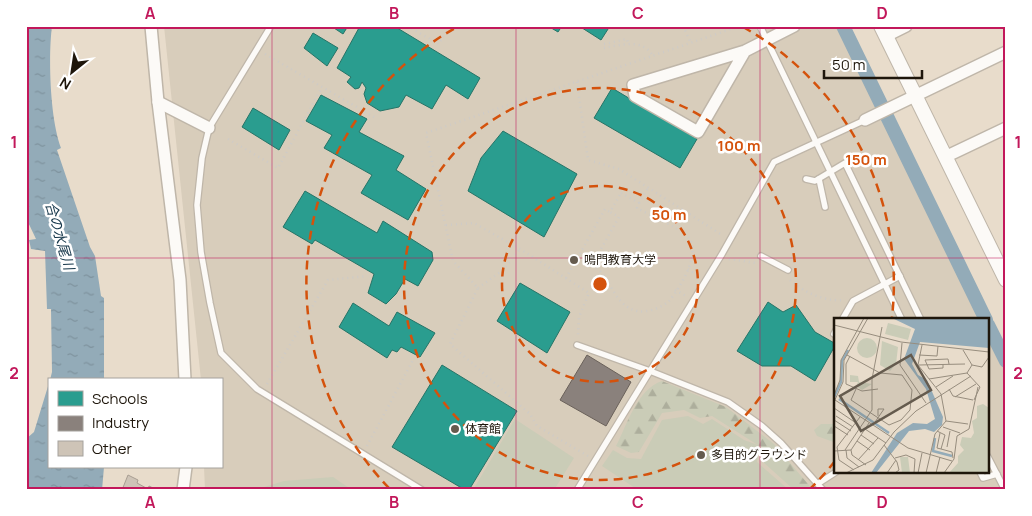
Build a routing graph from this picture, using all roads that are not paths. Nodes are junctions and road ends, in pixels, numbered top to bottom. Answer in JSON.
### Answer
{"nodes":[{"id":1,"x":151,"y":26,"type":"edge"},
{"id":2,"x":271,"y":26,"type":"edge"},
{"id":3,"x":760,"y":26,"type":"edge"},
{"id":4,"x":794,"y":26,"type":"edge"},
{"id":5,"x":906,"y":26,"type":"edge"},
{"id":6,"x":884,"y":31,"type":"edge"},
{"id":7,"x":766,"y":40,"type":"junction"},
{"id":8,"x":745,"y":51,"type":"junction"},
{"id":9,"x":1006,"y":52,"type":"edge"},
{"id":10,"x":915,"y":97,"type":"junction"},
{"id":11,"x":158,"y":102,"type":"junction"},
{"id":12,"x":869,"y":118,"type":"joint"},
{"id":13,"x":209,"y":128,"type":"junction"},
{"id":14,"x":1006,"y":128,"type":"edge"},
{"id":15,"x":818,"y":142,"type":"junction"},
{"id":16,"x":945,"y":157,"type":"junction"},
{"id":17,"x":832,"y":172,"type":"junction"},
{"id":18,"x":806,"y":179,"type":"dead end"},
{"id":19,"x":819,"y":179,"type":"junction"},
{"id":20,"x":825,"y":207,"type":"dead end"},
{"id":21,"x":760,"y":256,"type":"dead end"},
{"id":22,"x":788,"y":270,"type":"dead end"},
{"id":23,"x":900,"y":276,"type":"junction"},
{"id":24,"x":1006,"y":280,"type":"edge"},
{"id":25,"x":885,"y":284,"type":"junction"},
{"id":26,"x":843,"y":318,"type":"edge"},
{"id":27,"x":901,"y":318,"type":"edge"},
{"id":28,"x":920,"y":318,"type":"edge"},
{"id":29,"x":577,"y":345,"type":"road end"},
{"id":30,"x":650,"y":371,"type":"junction"},
{"id":31,"x":185,"y":378,"type":"edge"},
{"id":32,"x":990,"y":461,"type":"edge"},
{"id":33,"x":186,"y":468,"type":"edge"},
{"id":34,"x":834,"y":473,"type":"edge"},
{"id":35,"x":981,"y":474,"type":"edge"},
{"id":36,"x":997,"y":474,"type":"junction"},
{"id":37,"x":819,"y":484,"type":"junction"},
{"id":38,"x":183,"y":490,"type":"edge"},
{"id":39,"x":422,"y":490,"type":"edge"},
{"id":40,"x":577,"y":490,"type":"edge"},
{"id":41,"x":823,"y":490,"type":"edge"},
{"id":42,"x":1005,"y":490,"type":"edge"}],
"edges":[{"from":1,"to":11,"type":"street"},
{"from":2,"to":13,"type":"lane"},
{"from":3,"to":7,"type":"lane"},
{"from":4,"to":7,"type":"street"},
{"from":5,"to":6,"type":"street"},
{"from":6,"to":10,"type":"street"},
{"from":7,"to":8,"type":"street"},
{"from":7,"to":15,"type":"lane"},
{"from":8,"to":8,"type":"street"},
{"from":9,"to":10,"type":"street"},
{"from":10,"to":12,"type":"street"},
{"from":10,"to":16,"type":"street"},
{"from":11,"to":13,"type":"street"},
{"from":11,"to":31,"type":"street"},
{"from":12,"to":15,"type":"lane"},
{"from":13,"to":39,"type":"lane"},
{"from":14,"to":16,"type":"street"},
{"from":15,"to":17,"type":"lane"},
{"from":15,"to":30,"type":"lane"},
{"from":16,"to":24,"type":"street"},
{"from":17,"to":19,"type":"lane"},
{"from":17,"to":23,"type":"lane"},
{"from":17,"to":25,"type":"lane"},
{"from":18,"to":19,"type":"lane"},
{"from":19,"to":20,"type":"lane"},
{"from":21,"to":22,"type":"lane"},
{"from":23,"to":25,"type":"lane"},
{"from":23,"to":28,"type":"lane"},
{"from":25,"to":26,"type":"lane"},
{"from":25,"to":27,"type":"lane"},
{"from":29,"to":30,"type":"lane"},
{"from":30,"to":37,"type":"lane"},
{"from":30,"to":40,"type":"lane"},
{"from":32,"to":36,"type":"lane"},
{"from":33,"to":38,"type":"street"},
{"from":34,"to":37,"type":"lane"},
{"from":35,"to":36,"type":"lane"},
{"from":36,"to":42,"type":"lane"},
{"from":37,"to":41,"type":"lane"}]}
